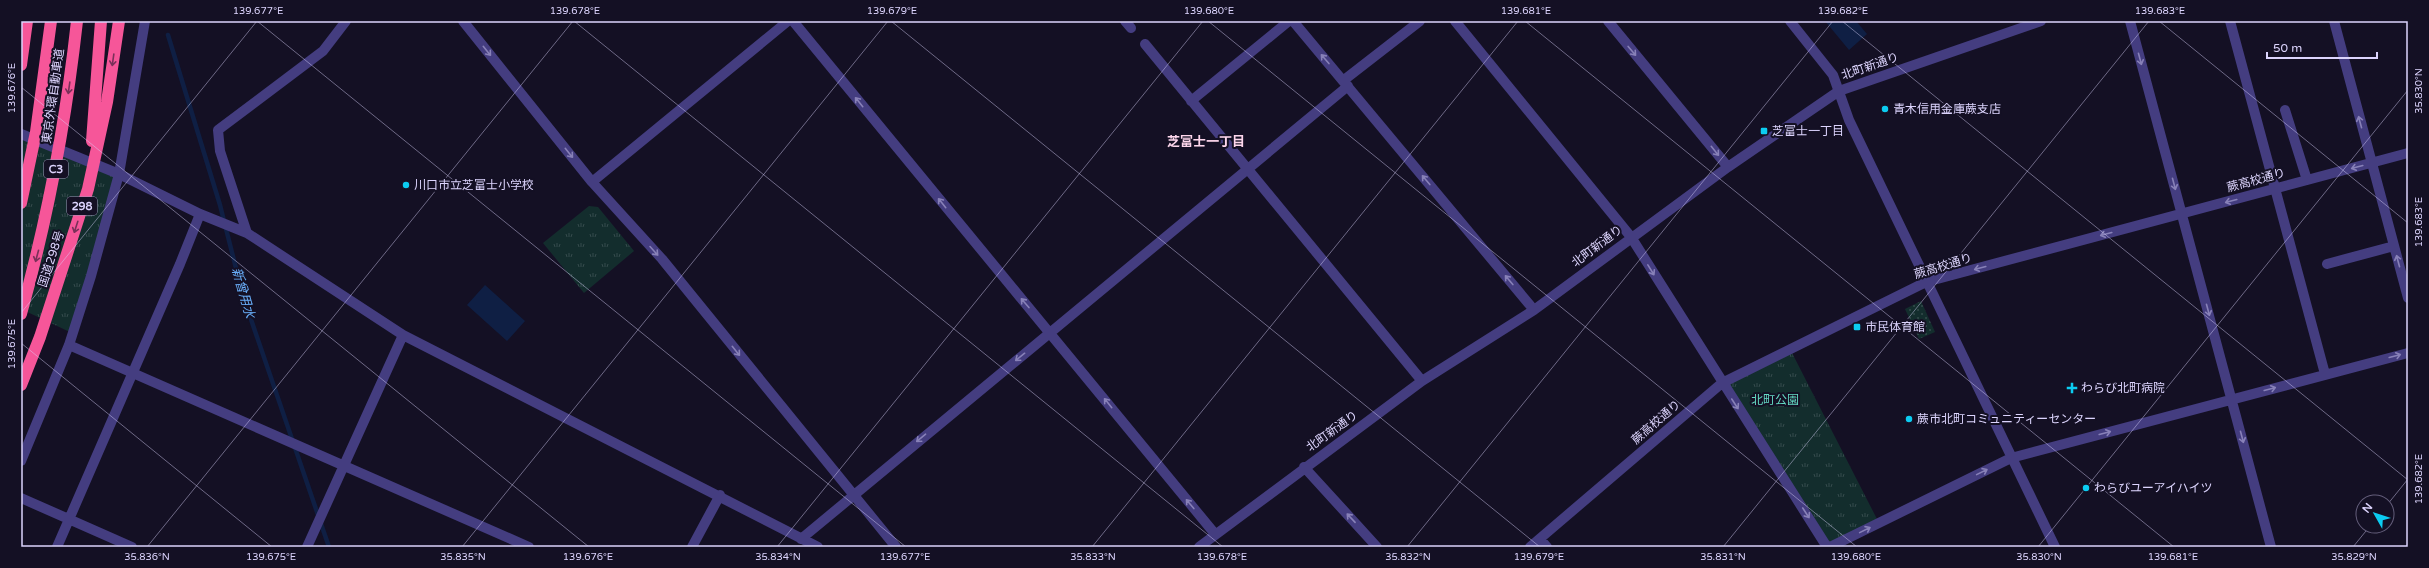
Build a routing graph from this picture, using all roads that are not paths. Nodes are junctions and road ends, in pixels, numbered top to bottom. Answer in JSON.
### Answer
{"nodes":[{"id":1,"x":27,"y":21,"type":"edge"},
{"id":2,"x":51,"y":21,"type":"edge"},
{"id":3,"x":77,"y":21,"type":"edge"},
{"id":4,"x":101,"y":21,"type":"edge"},
{"id":5,"x":119,"y":21,"type":"edge"},
{"id":6,"x":145,"y":21,"type":"edge"},
{"id":7,"x":346,"y":21,"type":"edge"},
{"id":8,"x":463,"y":21,"type":"edge"},
{"id":9,"x":788,"y":21,"type":"edge"},
{"id":10,"x":793,"y":21,"type":"edge"},
{"id":11,"x":1289,"y":21,"type":"edge"},
{"id":12,"x":1294,"y":21,"type":"edge"},
{"id":13,"x":1420,"y":21,"type":"edge"},
{"id":14,"x":1454,"y":21,"type":"edge"},
{"id":15,"x":1608,"y":21,"type":"edge"},
{"id":16,"x":1790,"y":21,"type":"edge"},
{"id":17,"x":2041,"y":21,"type":"edge"},
{"id":18,"x":2130,"y":21,"type":"edge"},
{"id":19,"x":2230,"y":21,"type":"edge"},
{"id":20,"x":2334,"y":21,"type":"edge"},
{"id":21,"x":1145,"y":44,"type":"dead end"},
{"id":22,"x":21,"y":64,"type":"edge"},
{"id":23,"x":1346,"y":83,"type":"junction"},
{"id":24,"x":1839,"y":91,"type":"junction"},
{"id":25,"x":1191,"y":101,"type":"junction"},
{"id":26,"x":2285,"y":110,"type":"dead end"},
{"id":27,"x":21,"y":134,"type":"edge"},
{"id":28,"x":2408,"y":153,"type":"edge"},
{"id":29,"x":2372,"y":163,"type":"junction"},
{"id":30,"x":1728,"y":167,"type":"junction"},
{"id":31,"x":1248,"y":169,"type":"junction"},
{"id":32,"x":119,"y":174,"type":"junction"},
{"id":33,"x":2307,"y":180,"type":"junction"},
{"id":34,"x":592,"y":182,"type":"junction"},
{"id":35,"x":88,"y":189,"type":"junction"},
{"id":36,"x":2276,"y":189,"type":"junction"},
{"id":37,"x":21,"y":203,"type":"edge"},
{"id":38,"x":2182,"y":213,"type":"junction"},
{"id":39,"x":200,"y":214,"type":"junction"},
{"id":40,"x":247,"y":233,"type":"junction"},
{"id":41,"x":1631,"y":237,"type":"junction"},
{"id":42,"x":2394,"y":246,"type":"junction"},
{"id":43,"x":2327,"y":264,"type":"dead end"},
{"id":44,"x":1926,"y":282,"type":"junction"},
{"id":45,"x":2408,"y":298,"type":"edge"},
{"id":46,"x":1534,"y":310,"type":"junction"},
{"id":47,"x":21,"y":314,"type":"edge"},
{"id":48,"x":1050,"y":332,"type":"junction"},
{"id":49,"x":402,"y":335,"type":"junction"},
{"id":50,"x":69,"y":345,"type":"junction"},
{"id":51,"x":2408,"y":353,"type":"edge"},
{"id":52,"x":131,"y":372,"type":"junction"},
{"id":53,"x":2325,"y":374,"type":"junction"},
{"id":54,"x":1422,"y":381,"type":"junction"},
{"id":55,"x":1722,"y":383,"type":"junction"},
{"id":56,"x":21,"y":385,"type":"edge"},
{"id":57,"x":2232,"y":399,"type":"junction"},
{"id":58,"x":2011,"y":458,"type":"junction"},
{"id":59,"x":21,"y":461,"type":"edge"},
{"id":60,"x":344,"y":467,"type":"junction"},
{"id":61,"x":1304,"y":467,"type":"junction"},
{"id":62,"x":853,"y":494,"type":"junction"},
{"id":63,"x":720,"y":495,"type":"junction"},
{"id":64,"x":21,"y":498,"type":"edge"},
{"id":65,"x":68,"y":519,"type":"junction"},
{"id":66,"x":1215,"y":534,"type":"junction"},
{"id":67,"x":801,"y":539,"type":"junction"},
{"id":68,"x":1540,"y":539,"type":"junction"},
{"id":69,"x":57,"y":547,"type":"edge"},
{"id":70,"x":132,"y":547,"type":"edge"},
{"id":71,"x":307,"y":547,"type":"edge"},
{"id":72,"x":529,"y":547,"type":"edge"},
{"id":73,"x":692,"y":547,"type":"edge"},
{"id":74,"x":818,"y":547,"type":"edge"},
{"id":75,"x":896,"y":547,"type":"edge"},
{"id":76,"x":1199,"y":547,"type":"edge"},
{"id":77,"x":1377,"y":547,"type":"edge"},
{"id":78,"x":1530,"y":547,"type":"edge"},
{"id":79,"x":1547,"y":547,"type":"edge"},
{"id":80,"x":1829,"y":547,"type":"edge"},
{"id":81,"x":2055,"y":547,"type":"edge"},
{"id":82,"x":2271,"y":547,"type":"edge"}],
"edges":[{"from":1,"to":22,"type":"highway"},
{"from":2,"to":37,"type":"highway","name":"東京外環自動車道","number":"C3","bridge":true},
{"from":3,"to":47,"type":"highway","name":"東京外環自動車道","number":"C3","one_way":true,"bridge":true},
{"from":4,"to":35,"type":"highway","bridge":true},
{"from":5,"to":35,"type":"highway","name":"国道298号","number":"298","one_way":true,"bridge":true},
{"from":6,"to":32,"type":"street"},
{"from":7,"to":40,"type":"street"},
{"from":8,"to":34,"type":"street","one_way":true},
{"from":9,"to":34,"type":"street"},
{"from":48,"to":10,"type":"street","one_way":true},
{"from":11,"to":25,"type":"street"},
{"from":23,"to":12,"type":"street","one_way":true},
{"from":13,"to":23,"type":"street"},
{"from":14,"to":41,"type":"street"},
{"from":15,"to":30,"type":"street","one_way":true},
{"from":16,"to":24,"type":"street"},
{"from":17,"to":24,"type":"street","name":"北町新通り"},
{"from":18,"to":38,"type":"street","one_way":true},
{"from":19,"to":36,"type":"street"},
{"from":29,"to":20,"type":"street","one_way":true},
{"from":21,"to":25,"type":"street"},
{"from":23,"to":31,"type":"street"},
{"from":46,"to":23,"type":"street","one_way":true},
{"from":24,"to":30,"type":"street","name":"北町新通り"},
{"from":24,"to":44,"type":"street"},
{"from":25,"to":31,"type":"street"},
{"from":26,"to":33,"type":"street"},
{"from":27,"to":32,"type":"street"},
{"from":28,"to":29,"type":"street","name":"蕨高校通り"},
{"from":29,"to":33,"type":"street","name":"蕨高校通り","one_way":true},
{"from":29,"to":42,"type":"street"},
{"from":30,"to":41,"type":"street","name":"北町新通り"},
{"from":31,"to":48,"type":"street"},
{"from":31,"to":54,"type":"street"},
{"from":32,"to":39,"type":"street"},
{"from":32,"to":50,"type":"street"},
{"from":33,"to":36,"type":"street","name":"蕨高校通り"},
{"from":34,"to":62,"type":"street","one_way":true},
{"from":35,"to":56,"type":"highway","name":"国道298号","number":"298","one_way":true,"bridge":true},
{"from":36,"to":38,"type":"street","name":"蕨高校通り","one_way":true},
{"from":36,"to":53,"type":"street"},
{"from":38,"to":44,"type":"street","name":"蕨高校通り","one_way":true},
{"from":38,"to":57,"type":"street","one_way":true},
{"from":39,"to":40,"type":"street"},
{"from":39,"to":52,"type":"street"},
{"from":40,"to":49,"type":"street"},
{"from":41,"to":46,"type":"street","name":"北町新通り"},
{"from":41,"to":55,"type":"street","one_way":true},
{"from":42,"to":43,"type":"street"},
{"from":45,"to":42,"type":"street","one_way":true},
{"from":44,"to":55,"type":"street","name":"蕨高校通り"},
{"from":44,"to":58,"type":"street"},
{"from":46,"to":54,"type":"street","name":"北町新通り"},
{"from":48,"to":62,"type":"street","one_way":true},
{"from":66,"to":48,"type":"street","one_way":true},
{"from":49,"to":60,"type":"street"},
{"from":49,"to":63,"type":"street"},
{"from":50,"to":52,"type":"street"},
{"from":50,"to":59,"type":"street"},
{"from":53,"to":51,"type":"street","one_way":true},
{"from":52,"to":60,"type":"street"},
{"from":52,"to":65,"type":"street"},
{"from":57,"to":53,"type":"street","one_way":true},
{"from":54,"to":61,"type":"street","name":"北町新通り"},
{"from":55,"to":68,"type":"street","name":"蕨高校通り"},
{"from":55,"to":80,"type":"street","one_way":true},
{"from":58,"to":57,"type":"street","one_way":true},
{"from":57,"to":82,"type":"street","one_way":true},
{"from":80,"to":58,"type":"street","one_way":true},
{"from":58,"to":81,"type":"street"},
{"from":60,"to":71,"type":"street"},
{"from":60,"to":72,"type":"street"},
{"from":61,"to":66,"type":"street","name":"北町新通り"},
{"from":77,"to":61,"type":"street","one_way":true},
{"from":62,"to":67,"type":"street"},
{"from":62,"to":75,"type":"street"},
{"from":63,"to":67,"type":"street"},
{"from":63,"to":73,"type":"street"},
{"from":64,"to":65,"type":"street"},
{"from":65,"to":69,"type":"street"},
{"from":65,"to":70,"type":"street"},
{"from":66,"to":76,"type":"street","name":"北町新通り"},
{"from":67,"to":74,"type":"street"},
{"from":68,"to":78,"type":"street","name":"蕨高校通り"},
{"from":68,"to":79,"type":"street"}]}
